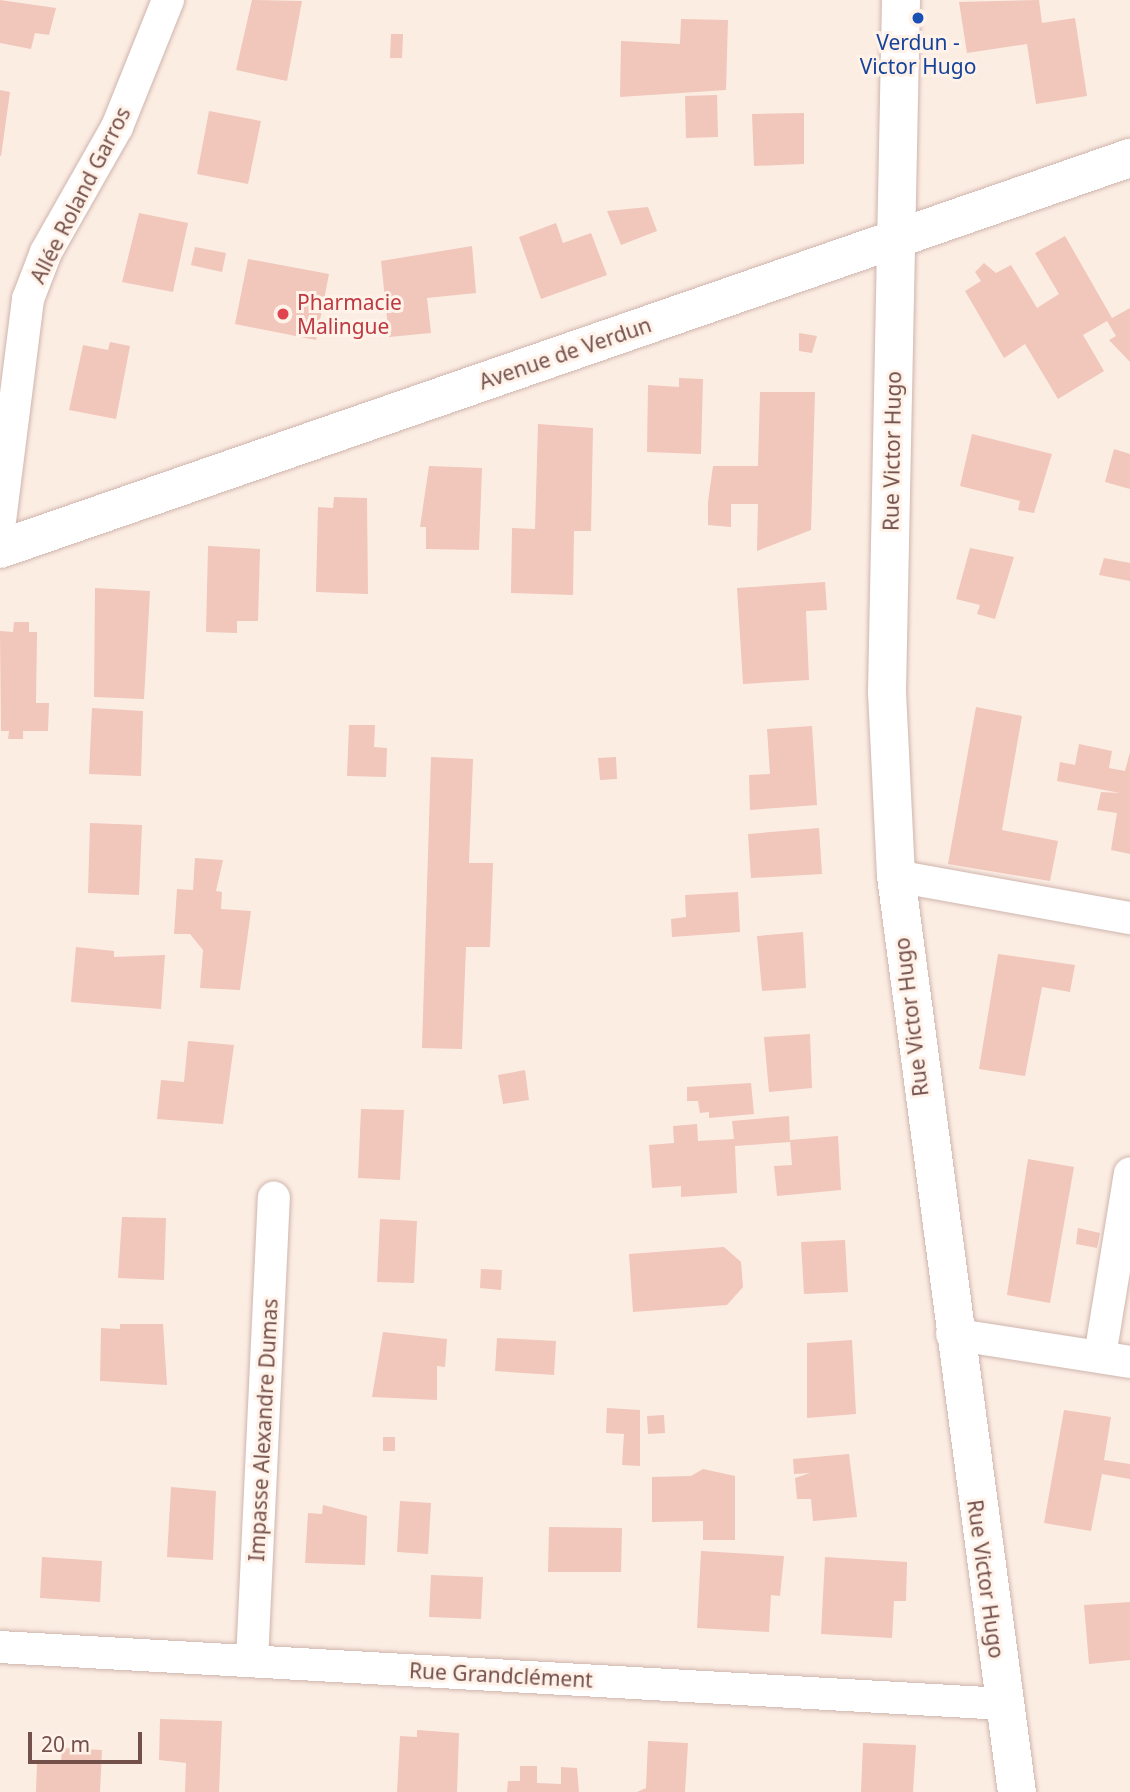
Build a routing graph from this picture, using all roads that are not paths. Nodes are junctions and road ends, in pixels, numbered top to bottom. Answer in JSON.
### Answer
{"nodes":[{"id":1,"x":168,"y":0,"type":"edge"},
{"id":2,"x":901,"y":0,"type":"edge"},
{"id":3,"x":1130,"y":158,"type":"edge"},
{"id":4,"x":898,"y":236,"type":"junction"},
{"id":5,"x":0,"y":521,"type":"edge"},
{"id":6,"x":0,"y":549,"type":"edge"},
{"id":7,"x":896,"y":876,"type":"junction"},
{"id":8,"x":1130,"y":918,"type":"edge"},
{"id":9,"x":1130,"y":1173,"type":"edge"},
{"id":10,"x":275,"y":1198,"type":"dead end"},
{"id":11,"x":952,"y":1334,"type":"junction"},
{"id":12,"x":1115,"y":1359,"type":"edge"},
{"id":13,"x":0,"y":1647,"type":"edge"},
{"id":14,"x":252,"y":1661,"type":"junction"},
{"id":15,"x":1003,"y":1703,"type":"junction"},
{"id":16,"x":1017,"y":1792,"type":"edge"}],
"edges":[{"from":1,"to":5,"type":"street","name":"Allée Roland Garros"},
{"from":2,"to":4,"type":"street","name":"Rue Victor Hugo"},
{"from":3,"to":4,"type":"street","name":"Avenue de Verdun"},
{"from":4,"to":6,"type":"street","name":"Avenue de Verdun"},
{"from":4,"to":7,"type":"street","name":"Rue Victor Hugo"},
{"from":7,"to":8,"type":"street"},
{"from":7,"to":11,"type":"street","name":"Rue Victor Hugo"},
{"from":9,"to":12,"type":"street"},
{"from":10,"to":14,"type":"street","name":"Impasse Alexandre Dumas"},
{"from":11,"to":12,"type":"street"},
{"from":11,"to":15,"type":"street","name":"Rue Victor Hugo"},
{"from":13,"to":14,"type":"street","name":"Rue Grandclément"},
{"from":14,"to":15,"type":"street","name":"Rue Grandclément"},
{"from":15,"to":16,"type":"street","name":"Rue Victor Hugo"}]}
